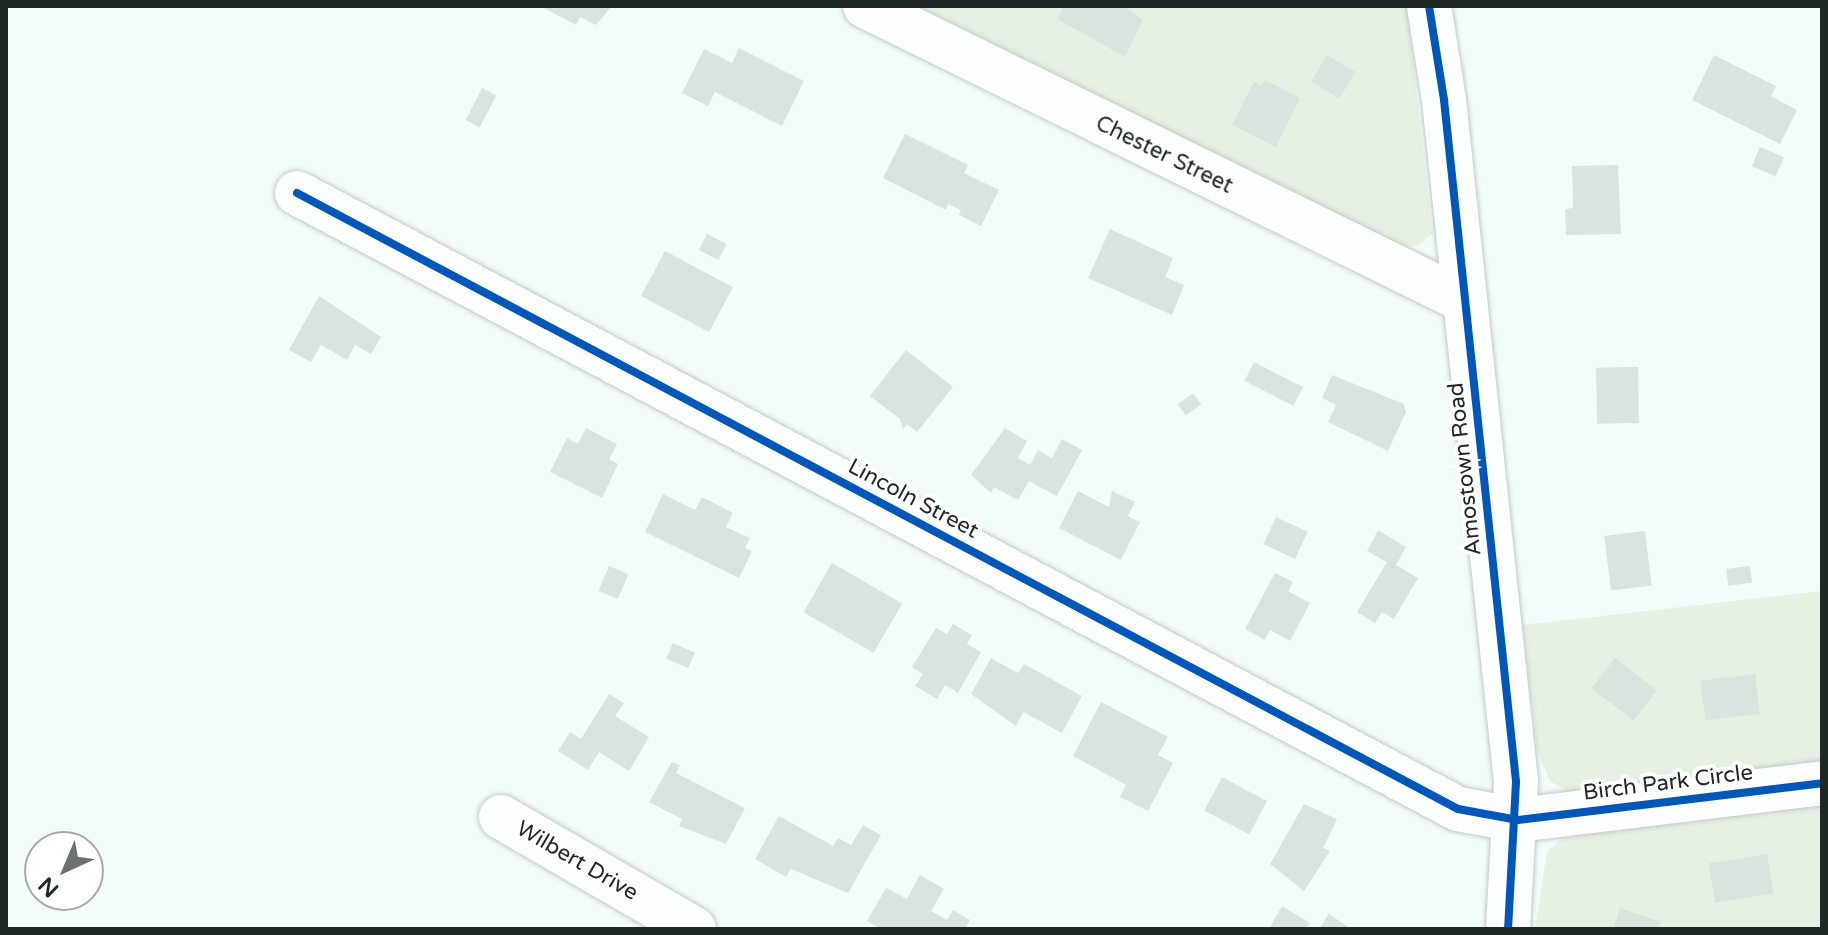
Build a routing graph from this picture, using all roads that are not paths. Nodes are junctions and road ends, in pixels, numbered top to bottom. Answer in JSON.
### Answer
{"nodes":[{"id":1,"x":865,"y":6,"type":"edge"},
{"id":2,"x":1429,"y":6,"type":"edge"},
{"id":3,"x":297,"y":193,"type":"dead end"},
{"id":4,"x":1465,"y":301,"type":"junction"},
{"id":5,"x":1822,"y":783,"type":"edge"},
{"id":6,"x":501,"y":817,"type":"dead end"},
{"id":7,"x":1518,"y":820,"type":"junction"},
{"id":8,"x":694,"y":929,"type":"edge"},
{"id":9,"x":1508,"y":929,"type":"edge"}],
"edges":[{"from":1,"to":4,"type":"street","name":"Chester Street"},
{"from":2,"to":4,"type":"street","name":"Amostown Road"},
{"from":3,"to":7,"type":"street","name":"Lincoln Street"},
{"from":4,"to":7,"type":"street","name":"Amostown Road"},
{"from":5,"to":7,"type":"street","name":"Birch Park Circle"},
{"from":6,"to":8,"type":"street","name":"Wilbert Drive"},
{"from":7,"to":9,"type":"street","name":"Amostown Road"}]}
